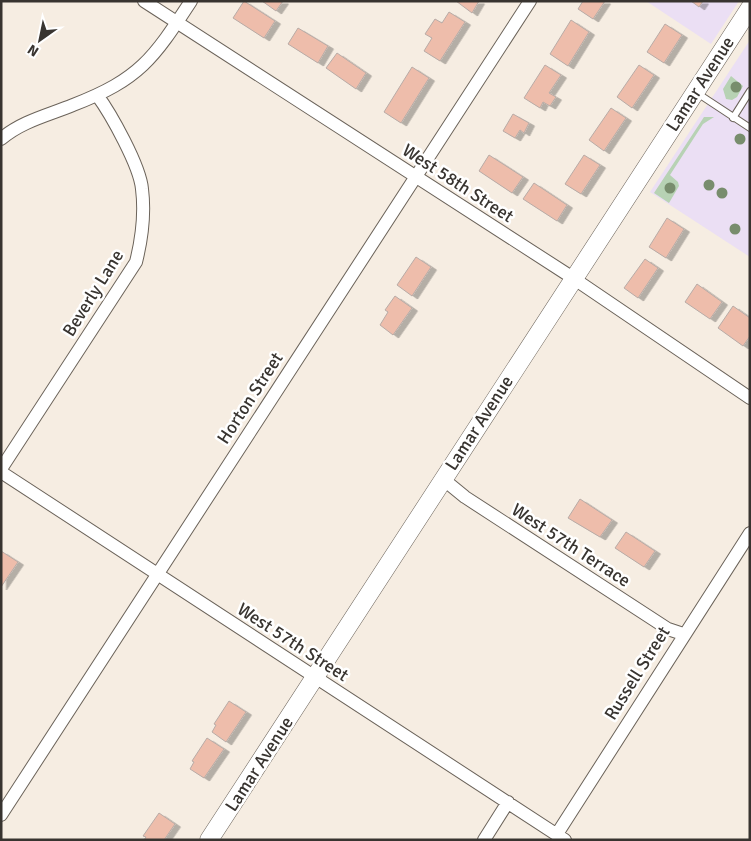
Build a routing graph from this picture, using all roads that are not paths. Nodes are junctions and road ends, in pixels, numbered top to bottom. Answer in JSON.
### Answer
{"nodes":[{"id":1,"x":144,"y":1,"type":"edge"},
{"id":2,"x":191,"y":1,"type":"edge"},
{"id":3,"x":530,"y":1,"type":"edge"},
{"id":4,"x":750,"y":8,"type":"edge"},
{"id":5,"x":177,"y":22,"type":"junction"},
{"id":6,"x":750,"y":91,"type":"edge"},
{"id":7,"x":695,"y":92,"type":"junction"},
{"id":8,"x":97,"y":95,"type":"junction"},
{"id":9,"x":733,"y":118,"type":"junction"},
{"id":10,"x":750,"y":128,"type":"edge"},
{"id":11,"x":1,"y":139,"type":"edge"},
{"id":12,"x":415,"y":176,"type":"junction"},
{"id":13,"x":574,"y":278,"type":"junction"},
{"id":14,"x":750,"y":398,"type":"edge"},
{"id":15,"x":1,"y":470,"type":"edge"},
{"id":16,"x":443,"y":479,"type":"junction"},
{"id":17,"x":750,"y":533,"type":"edge"},
{"id":18,"x":158,"y":575,"type":"junction"},
{"id":19,"x":683,"y":634,"type":"junction"},
{"id":20,"x":315,"y":677,"type":"junction"},
{"id":21,"x":508,"y":802,"type":"junction"},
{"id":22,"x":1,"y":815,"type":"edge"},
{"id":23,"x":561,"y":837,"type":"edge"},
{"id":24,"x":209,"y":840,"type":"edge"},
{"id":25,"x":484,"y":840,"type":"edge"}],
"edges":[{"from":1,"to":5,"type":"street","name":"West 58th Street"},
{"from":2,"to":5,"type":"street"},
{"from":3,"to":12,"type":"street","name":"Horton Street"},
{"from":4,"to":7,"type":"street","name":"Lamar Avenue"},
{"from":5,"to":8,"type":"street"},
{"from":5,"to":12,"type":"street","name":"West 58th Street"},
{"from":6,"to":9,"type":"lane"},
{"from":7,"to":9,"type":"lane"},
{"from":7,"to":13,"type":"street","name":"Lamar Avenue"},
{"from":8,"to":11,"type":"street"},
{"from":8,"to":15,"type":"street","name":"Beverly Lane"},
{"from":9,"to":10,"type":"lane"},
{"from":12,"to":13,"type":"street","name":"West 58th Street"},
{"from":12,"to":18,"type":"street","name":"Horton Street"},
{"from":13,"to":14,"type":"street","name":"West 58th Street"},
{"from":13,"to":16,"type":"street","name":"Lamar Avenue"},
{"from":15,"to":18,"type":"street","name":"West 57th Street"},
{"from":16,"to":19,"type":"street","name":"West 57th Terrace"},
{"from":16,"to":20,"type":"street","name":"Lamar Avenue"},
{"from":17,"to":19,"type":"street","name":"Russell Street"},
{"from":18,"to":20,"type":"street","name":"West 57th Street"},
{"from":18,"to":22,"type":"street","name":"Horton Street"},
{"from":19,"to":23,"type":"street","name":"Russell Street"},
{"from":20,"to":21,"type":"street","name":"West 57th Street"},
{"from":20,"to":24,"type":"street","name":"Lamar Avenue"},
{"from":21,"to":23,"type":"street","name":"West 57th Street"},
{"from":21,"to":25,"type":"street"}]}
